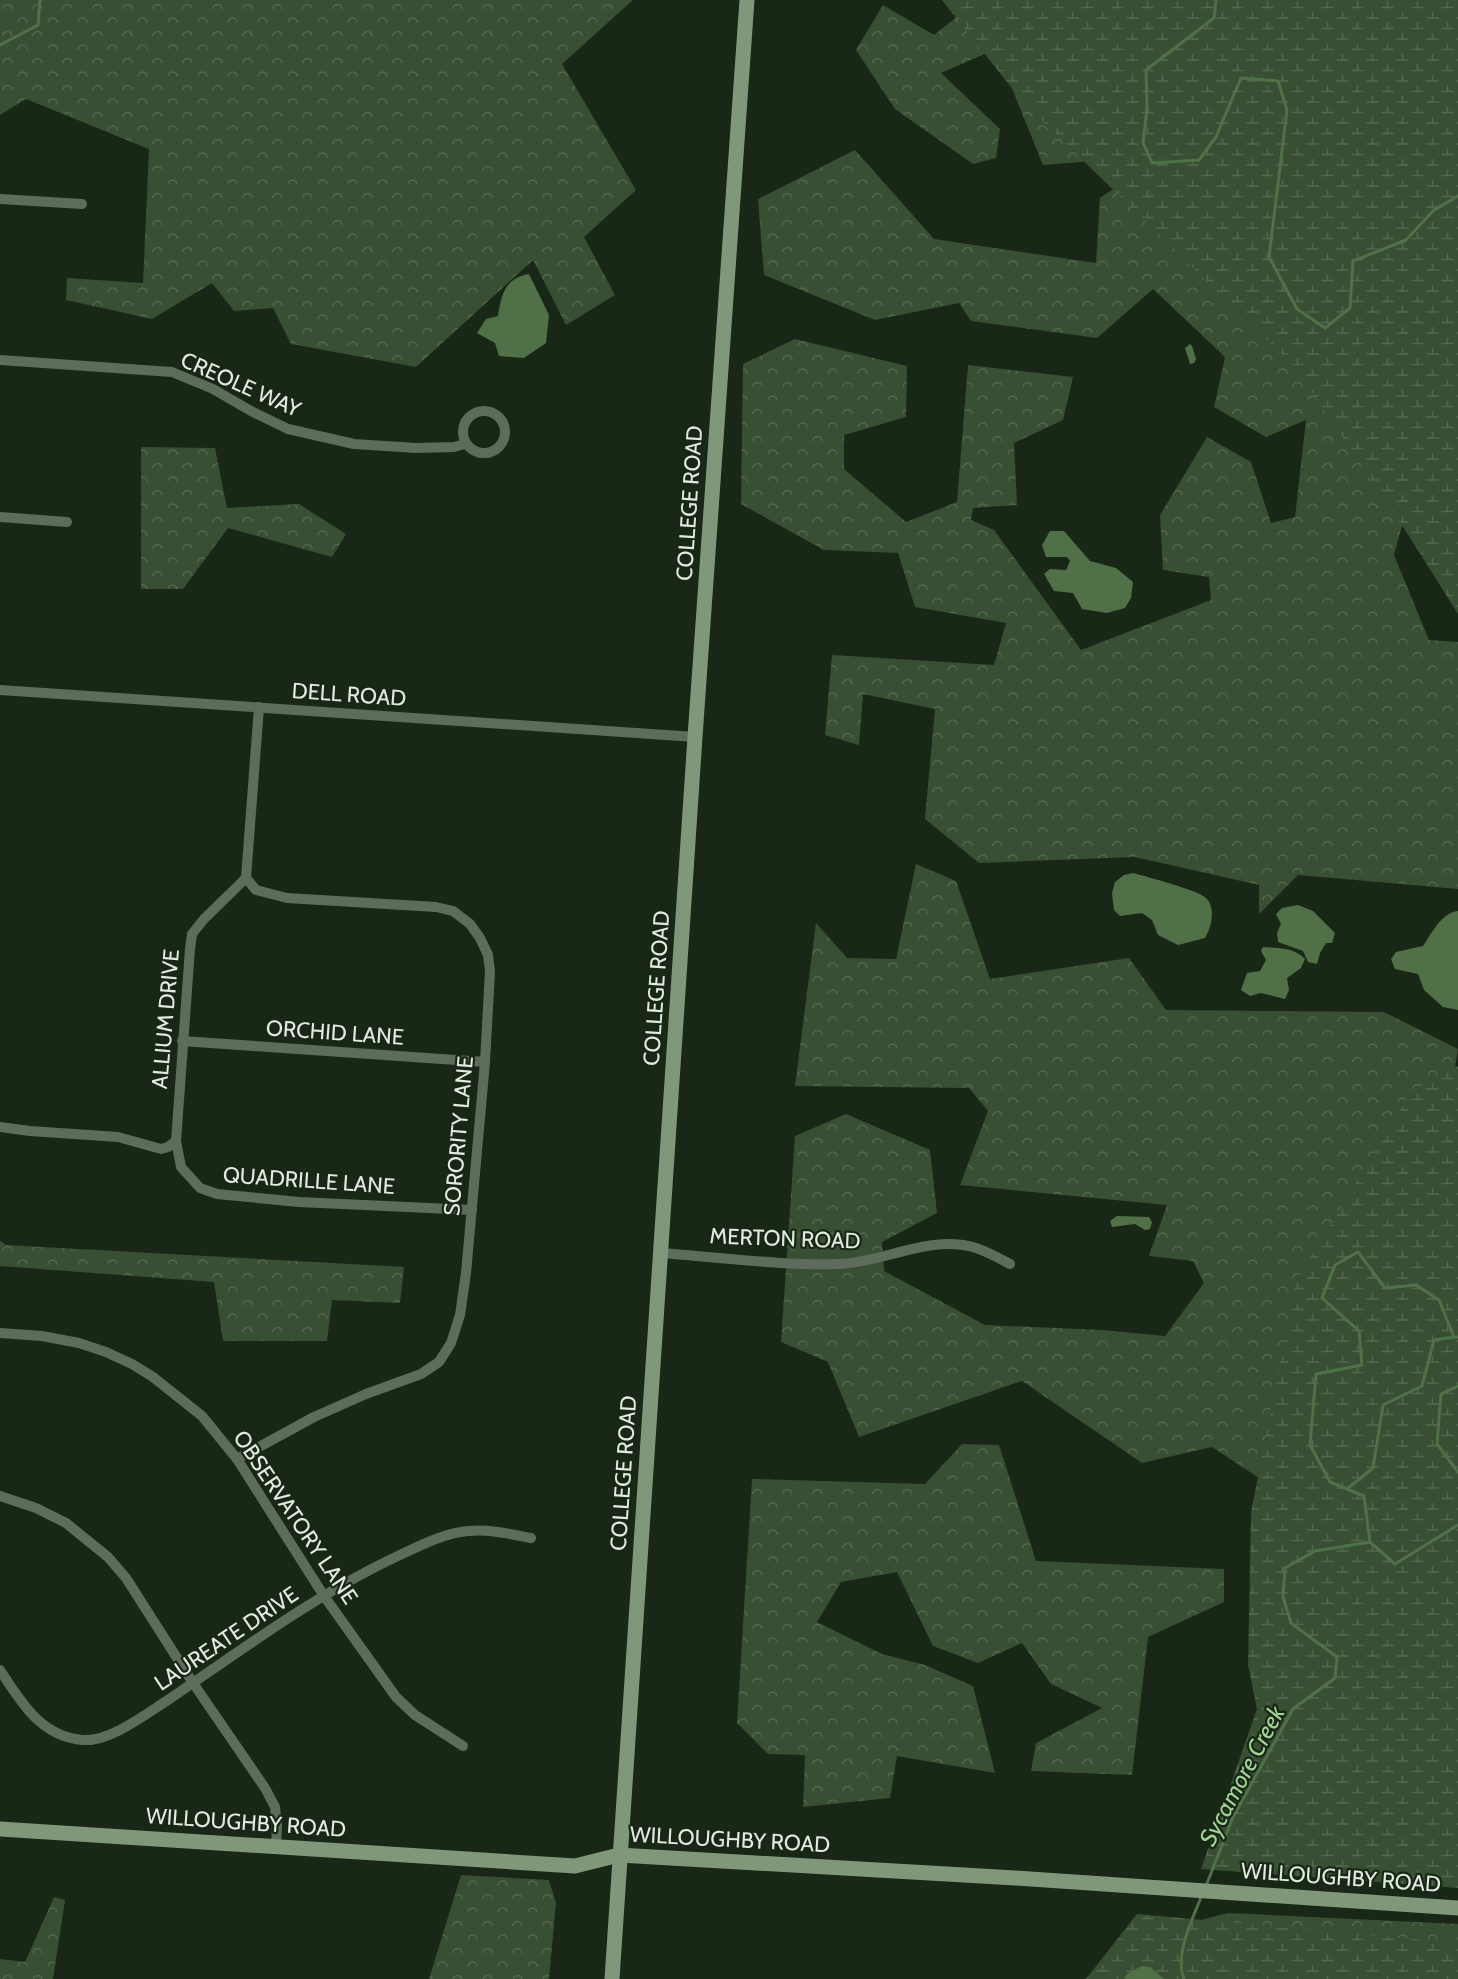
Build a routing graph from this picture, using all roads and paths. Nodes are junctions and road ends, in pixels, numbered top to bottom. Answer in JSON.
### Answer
{"nodes":[{"id":1,"x":747,"y":0,"type":"edge"},
{"id":2,"x":0,"y":199,"type":"edge"},
{"id":3,"x":82,"y":204,"type":"dead end"},
{"id":4,"x":0,"y":360,"type":"edge"},
{"id":5,"x":465,"y":444,"type":"junction"},
{"id":6,"x":0,"y":517,"type":"edge"},
{"id":7,"x":67,"y":522,"type":"dead end"},
{"id":8,"x":0,"y":690,"type":"edge"},
{"id":9,"x":260,"y":707,"type":"junction"},
{"id":10,"x":695,"y":737,"type":"junction"},
{"id":11,"x":246,"y":878,"type":"junction"},
{"id":12,"x":182,"y":1041,"type":"junction"},
{"id":13,"x":485,"y":1062,"type":"junction"},
{"id":14,"x":0,"y":1127,"type":"edge"},
{"id":15,"x":176,"y":1141,"type":"junction"},
{"id":16,"x":472,"y":1210,"type":"junction"},
{"id":17,"x":661,"y":1253,"type":"junction"},
{"id":18,"x":1010,"y":1264,"type":"dead end"},
{"id":19,"x":0,"y":1333,"type":"edge"},
{"id":20,"x":237,"y":1459,"type":"junction"},
{"id":21,"x":0,"y":1496,"type":"edge"},
{"id":22,"x":531,"y":1538,"type":"dead end"},
{"id":23,"x":324,"y":1596,"type":"junction"},
{"id":24,"x":0,"y":1670,"type":"edge"},
{"id":25,"x":193,"y":1683,"type":"junction"},
{"id":26,"x":464,"y":1746,"type":"dead end"},
{"id":27,"x":0,"y":1829,"type":"edge"},
{"id":28,"x":276,"y":1847,"type":"junction"},
{"id":29,"x":619,"y":1856,"type":"junction"},
{"id":30,"x":1458,"y":1908,"type":"edge"},
{"id":31,"x":612,"y":1979,"type":"edge"}],
"edges":[{"from":1,"to":10,"type":"street","name":"COLLEGE ROAD"},
{"from":2,"to":3,"type":"street"},
{"from":4,"to":5,"type":"street","name":"CREOLE WAY"},
{"from":5,"to":5,"type":"street","name":"CREOLE WAY"},
{"from":6,"to":7,"type":"street"},
{"from":8,"to":9,"type":"street","name":"DELL ROAD"},
{"from":9,"to":10,"type":"street","name":"DELL ROAD"},
{"from":9,"to":11,"type":"street"},
{"from":10,"to":17,"type":"street","name":"COLLEGE ROAD"},
{"from":11,"to":12,"type":"street","name":"ALLIUM DRIVE"},
{"from":11,"to":13,"type":"street","name":"SORORITY LANE"},
{"from":12,"to":13,"type":"street","name":"ORCHID LANE"},
{"from":12,"to":15,"type":"street","name":"ALLIUM DRIVE"},
{"from":13,"to":16,"type":"street","name":"SORORITY LANE"},
{"from":14,"to":15,"type":"street"},
{"from":15,"to":16,"type":"street","name":"QUADRILLE LANE"},
{"from":16,"to":20,"type":"street","name":"SORORITY LANE"},
{"from":17,"to":18,"type":"street","name":"MERTON ROAD"},
{"from":17,"to":29,"type":"street","name":"COLLEGE ROAD"},
{"from":19,"to":20,"type":"street","name":"OBSERVATORY LANE"},
{"from":20,"to":23,"type":"street","name":"OBSERVATORY LANE"},
{"from":21,"to":25,"type":"street"},
{"from":22,"to":23,"type":"street","name":"LAUREATE DRIVE"},
{"from":23,"to":25,"type":"street","name":"LAUREATE DRIVE"},
{"from":23,"to":26,"type":"street","name":"OBSERVATORY LANE"},
{"from":24,"to":25,"type":"street","name":"LAUREATE DRIVE"},
{"from":25,"to":28,"type":"street"},
{"from":27,"to":28,"type":"street","name":"WILLOUGHBY ROAD"},
{"from":28,"to":29,"type":"street","name":"WILLOUGHBY ROAD"},
{"from":29,"to":30,"type":"street","name":"WILLOUGHBY ROAD"},
{"from":29,"to":31,"type":"street","name":"COLLEGE ROAD"}]}
